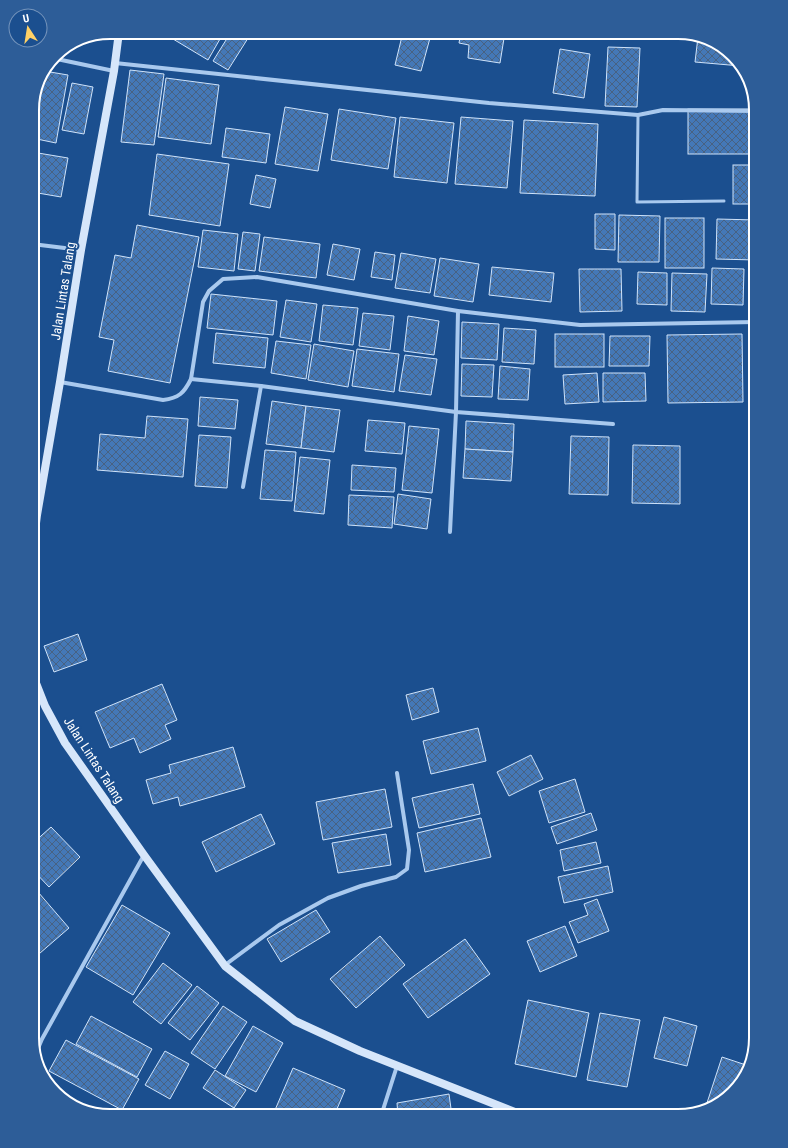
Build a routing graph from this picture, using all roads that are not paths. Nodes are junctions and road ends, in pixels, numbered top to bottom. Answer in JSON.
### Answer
{"nodes":[{"id":1,"x":118,"y":39,"type":"edge"},
{"id":2,"x":61,"y":59,"type":"edge"},
{"id":3,"x":115,"y":67,"type":"junction"},
{"id":4,"x":749,"y":110,"type":"edge"},
{"id":5,"x":638,"y":115,"type":"junction"},
{"id":6,"x":724,"y":201,"type":"dead end"},
{"id":7,"x":39,"y":245,"type":"edge"},
{"id":8,"x":81,"y":250,"type":"junction"},
{"id":9,"x":458,"y":311,"type":"junction"},
{"id":10,"x":749,"y":322,"type":"edge"},
{"id":11,"x":191,"y":379,"type":"junction"},
{"id":12,"x":60,"y":382,"type":"junction"},
{"id":13,"x":261,"y":386,"type":"junction"},
{"id":14,"x":456,"y":412,"type":"junction"},
{"id":15,"x":613,"y":424,"type":"dead end"},
{"id":16,"x":243,"y":487,"type":"dead end"},
{"id":17,"x":39,"y":489,"type":"edge"},
{"id":18,"x":450,"y":532,"type":"dead end"},
{"id":19,"x":39,"y":691,"type":"edge"},
{"id":20,"x":397,"y":773,"type":"dead end"},
{"id":21,"x":144,"y":855,"type":"junction"},
{"id":22,"x":225,"y":966,"type":"junction"},
{"id":23,"x":40,"y":1044,"type":"edge"},
{"id":24,"x":397,"y":1066,"type":"junction"},
{"id":25,"x":384,"y":1109,"type":"edge"},
{"id":26,"x":506,"y":1109,"type":"edge"}],
"edges":[{"from":1,"to":3,"type":"street","name":"Jalan Lintas Talang"},
{"from":2,"to":3,"type":"street"},
{"from":3,"to":5,"type":"street"},
{"from":3,"to":8,"type":"street","name":"Jalan Lintas Talang"},
{"from":4,"to":5,"type":"street"},
{"from":5,"to":6,"type":"lane"},
{"from":7,"to":8,"type":"street"},
{"from":8,"to":12,"type":"street","name":"Jalan Lintas Talang"},
{"from":9,"to":10,"type":"street"},
{"from":9,"to":11,"type":"street"},
{"from":9,"to":14,"type":"street"},
{"from":11,"to":12,"type":"street"},
{"from":11,"to":13,"type":"street"},
{"from":12,"to":17,"type":"street","name":"Jalan Lintas Talang"},
{"from":13,"to":14,"type":"street"},
{"from":13,"to":16,"type":"street"},
{"from":14,"to":15,"type":"street"},
{"from":14,"to":18,"type":"street"},
{"from":19,"to":21,"type":"street","name":"Jalan Lintas Talang"},
{"from":20,"to":22,"type":"street"},
{"from":21,"to":22,"type":"street","name":"Jalan Lintas Talang"},
{"from":21,"to":23,"type":"street"},
{"from":22,"to":24,"type":"street","name":"Jalan Lintas Talang"},
{"from":24,"to":25,"type":"street"},
{"from":24,"to":26,"type":"street","name":"Jalan Lintas Talang"}]}
